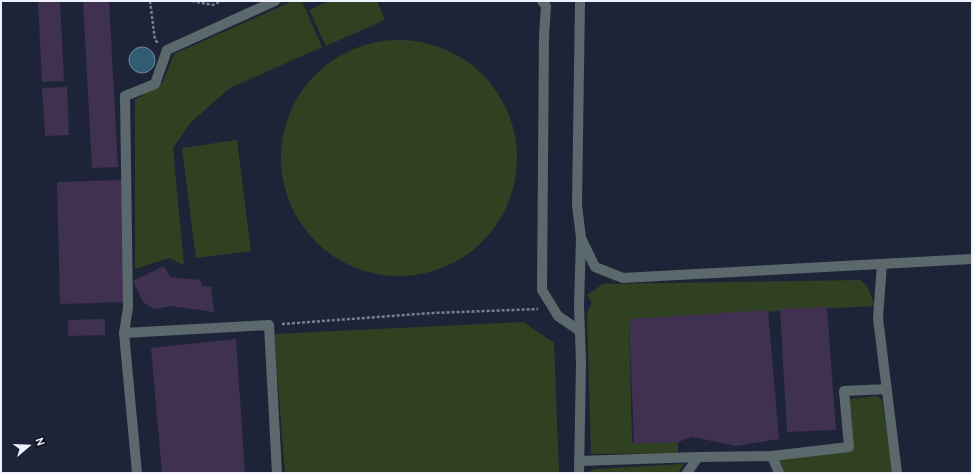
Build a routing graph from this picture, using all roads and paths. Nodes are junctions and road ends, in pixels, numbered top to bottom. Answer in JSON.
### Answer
{"nodes":[{"id":1,"x":150,"y":1,"type":"edge"},
{"id":2,"x":192,"y":1,"type":"edge"},
{"id":3,"x":221,"y":1,"type":"edge"},
{"id":4,"x":275,"y":1,"type":"edge"},
{"id":5,"x":542,"y":1,"type":"edge"},
{"id":6,"x":580,"y":1,"type":"edge"},
{"id":7,"x":167,"y":50,"type":"junction"},
{"id":8,"x":581,"y":238,"type":"junction"},
{"id":9,"x":972,"y":259,"type":"edge"},
{"id":10,"x":882,"y":264,"type":"junction"},
{"id":11,"x":553,"y":308,"type":"junction"},
{"id":12,"x":269,"y":325,"type":"junction"},
{"id":13,"x":580,"y":331,"type":"junction"},
{"id":14,"x":124,"y":333,"type":"junction"},
{"id":15,"x":887,"y":389,"type":"junction"},
{"id":16,"x":772,"y":456,"type":"junction"},
{"id":17,"x":698,"y":457,"type":"junction"},
{"id":18,"x":579,"y":461,"type":"junction"},
{"id":19,"x":137,"y":473,"type":"edge"},
{"id":20,"x":277,"y":473,"type":"edge"},
{"id":21,"x":579,"y":473,"type":"edge"},
{"id":22,"x":687,"y":473,"type":"edge"},
{"id":23,"x":779,"y":473,"type":"edge"},
{"id":24,"x":897,"y":473,"type":"edge"}],
"edges":[{"from":1,"to":7,"type":"path"},
{"from":2,"to":3,"type":"path"},
{"from":4,"to":7,"type":"street"},
{"from":5,"to":11,"type":"street"},
{"from":6,"to":8,"type":"street"},
{"from":7,"to":14,"type":"street"},
{"from":8,"to":10,"type":"street"},
{"from":8,"to":13,"type":"street"},
{"from":9,"to":10,"type":"street"},
{"from":10,"to":15,"type":"street"},
{"from":11,"to":12,"type":"path"},
{"from":11,"to":13,"type":"street"},
{"from":12,"to":14,"type":"street"},
{"from":12,"to":20,"type":"street"},
{"from":13,"to":18,"type":"street"},
{"from":14,"to":19,"type":"street"},
{"from":15,"to":16,"type":"street"},
{"from":15,"to":24,"type":"street"},
{"from":16,"to":17,"type":"street"},
{"from":16,"to":23,"type":"street"},
{"from":17,"to":18,"type":"street"},
{"from":17,"to":22,"type":"street"},
{"from":18,"to":21,"type":"street"}]}
